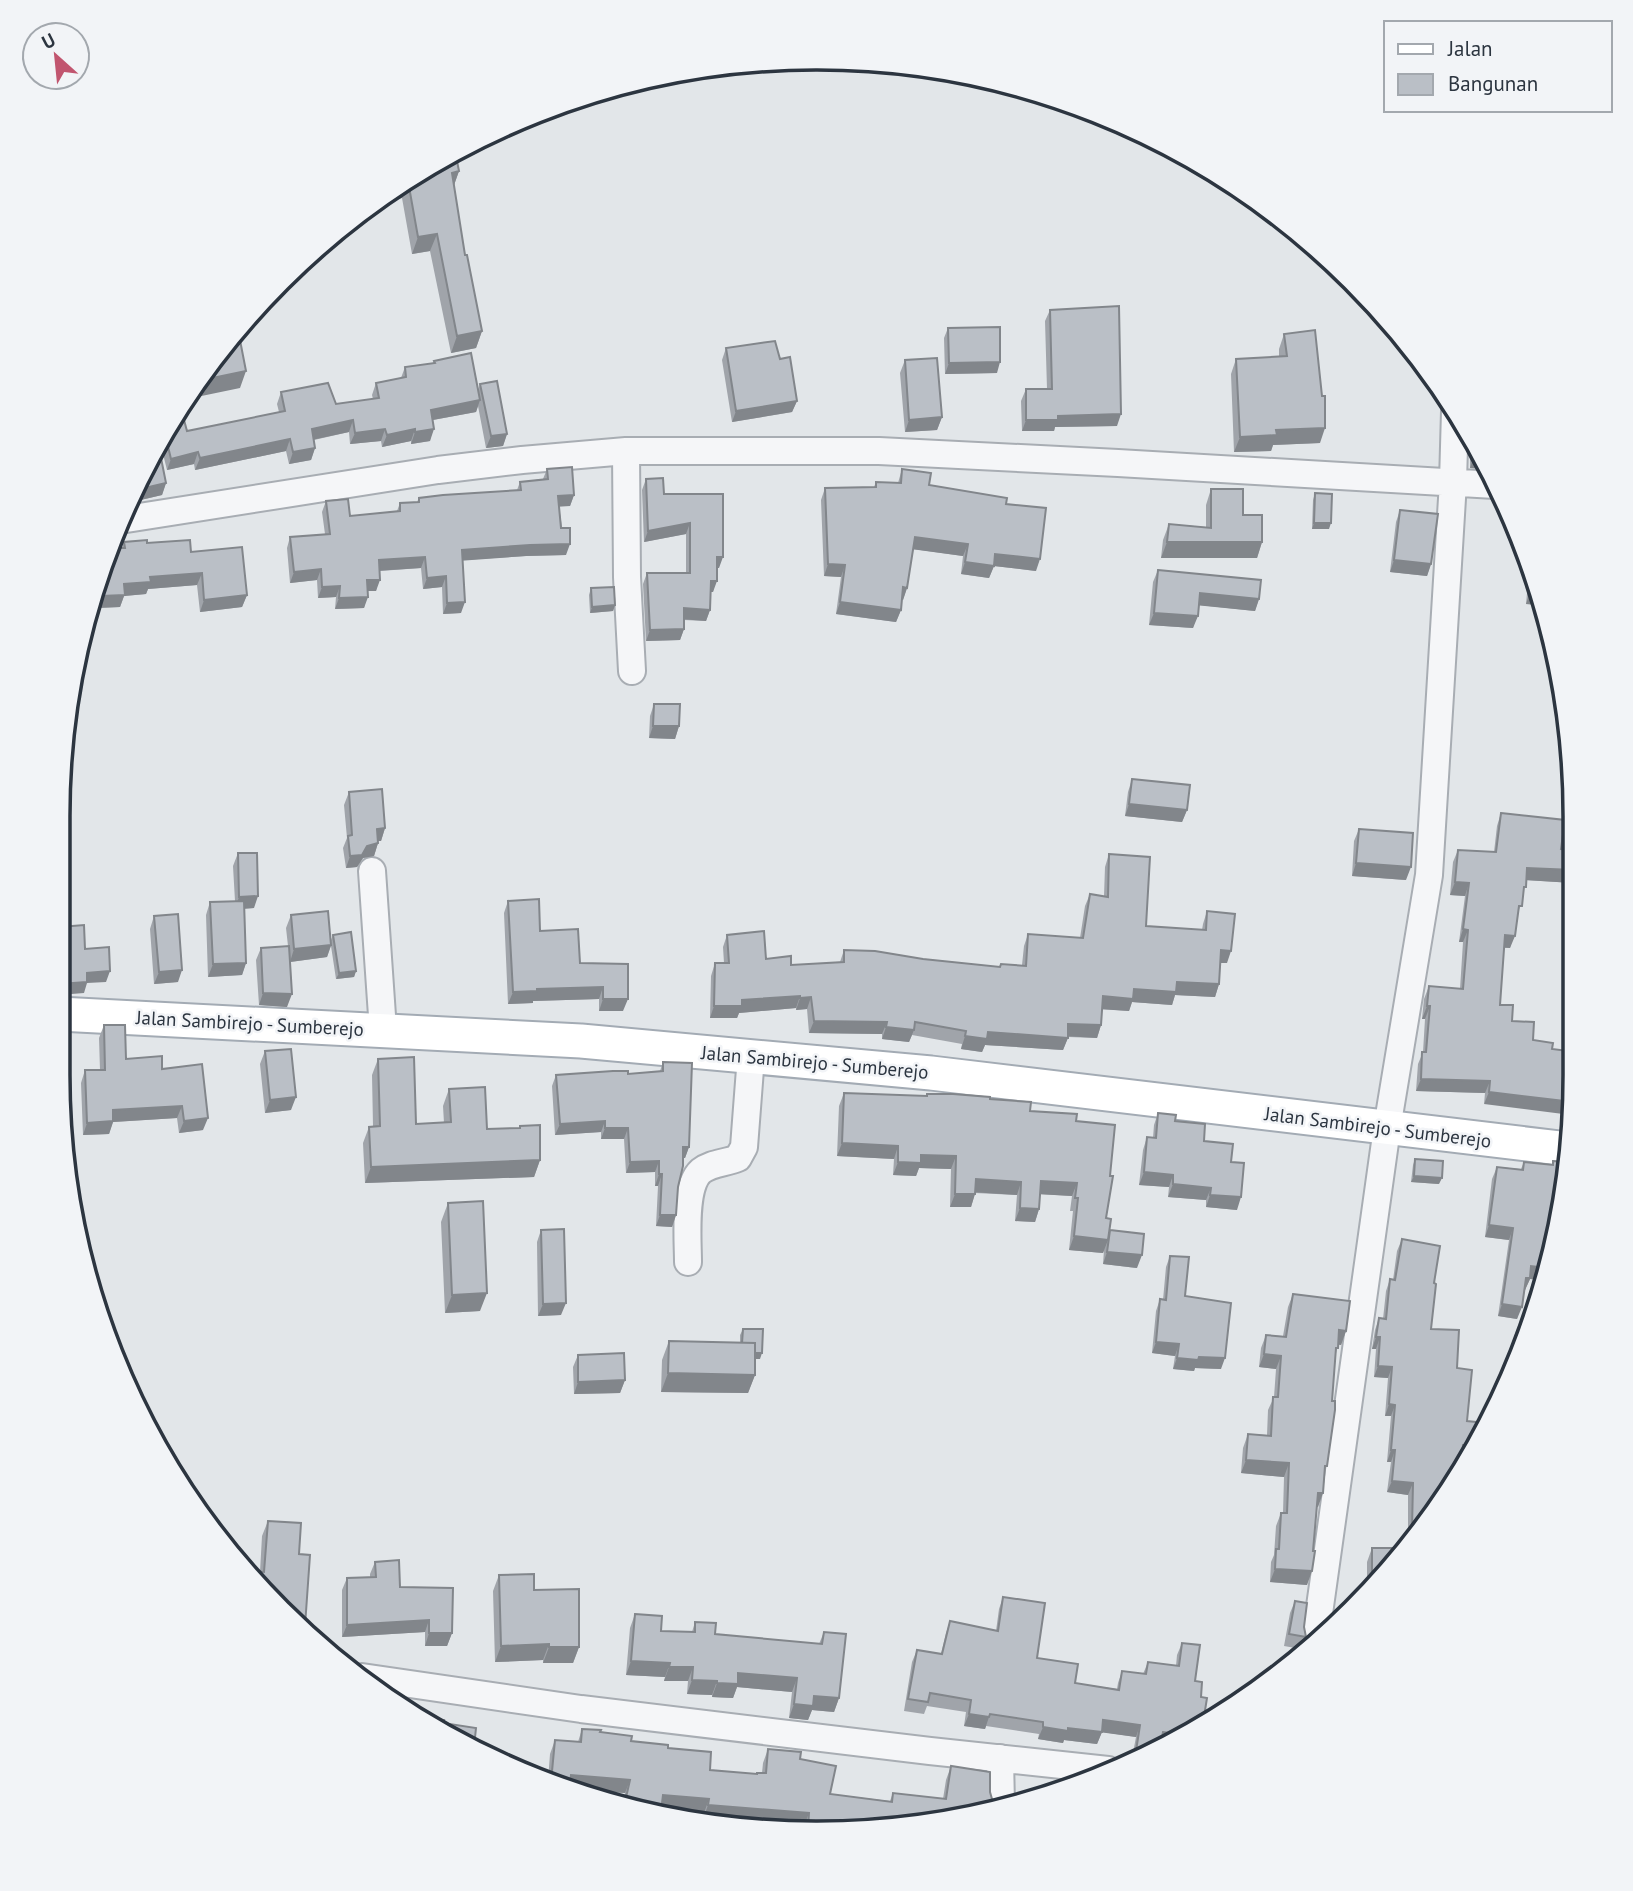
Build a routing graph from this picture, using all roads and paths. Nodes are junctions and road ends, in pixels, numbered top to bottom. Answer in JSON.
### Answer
{"nodes":[{"id":1,"x":1454,"y":430,"type":"edge"},
{"id":2,"x":626,"y":451,"type":"junction"},
{"id":3,"x":1453,"y":482,"type":"junction"},
{"id":4,"x":1485,"y":484,"type":"edge"},
{"id":5,"x":133,"y":518,"type":"edge"},
{"id":6,"x":632,"y":671,"type":"dead end"},
{"id":7,"x":372,"y":871,"type":"dead end"},
{"id":8,"x":70,"y":1015,"type":"edge"},
{"id":9,"x":383,"y":1030,"type":"junction"},
{"id":10,"x":751,"y":1056,"type":"junction"},
{"id":11,"x":1387,"y":1128,"type":"junction"},
{"id":12,"x":1559,"y":1148,"type":"edge"},
{"id":13,"x":688,"y":1262,"type":"dead end"},
{"id":14,"x":1317,"y":1628,"type":"edge"},
{"id":15,"x":380,"y":1680,"type":"edge"},
{"id":16,"x":1000,"y":1758,"type":"junction"},
{"id":17,"x":1093,"y":1767,"type":"edge"},
{"id":18,"x":1001,"y":1798,"type":"edge"}],
"edges":[{"from":1,"to":3,"type":"street"},
{"from":2,"to":3,"type":"street"},
{"from":2,"to":5,"type":"street"},
{"from":2,"to":6,"type":"street"},
{"from":3,"to":4,"type":"street"},
{"from":3,"to":11,"type":"street"},
{"from":7,"to":9,"type":"street"},
{"from":8,"to":9,"type":"main road","name":"Jalan Sambirejo - Sumberejo"},
{"from":9,"to":10,"type":"main road","name":"Jalan Sambirejo - Sumberejo"},
{"from":10,"to":11,"type":"main road","name":"Jalan Sambirejo - Sumberejo"},
{"from":10,"to":13,"type":"street"},
{"from":11,"to":12,"type":"main road","name":"Jalan Sambirejo - Sumberejo"},
{"from":11,"to":14,"type":"street"},
{"from":15,"to":16,"type":"street"},
{"from":16,"to":17,"type":"street"},
{"from":16,"to":18,"type":"street"}]}
